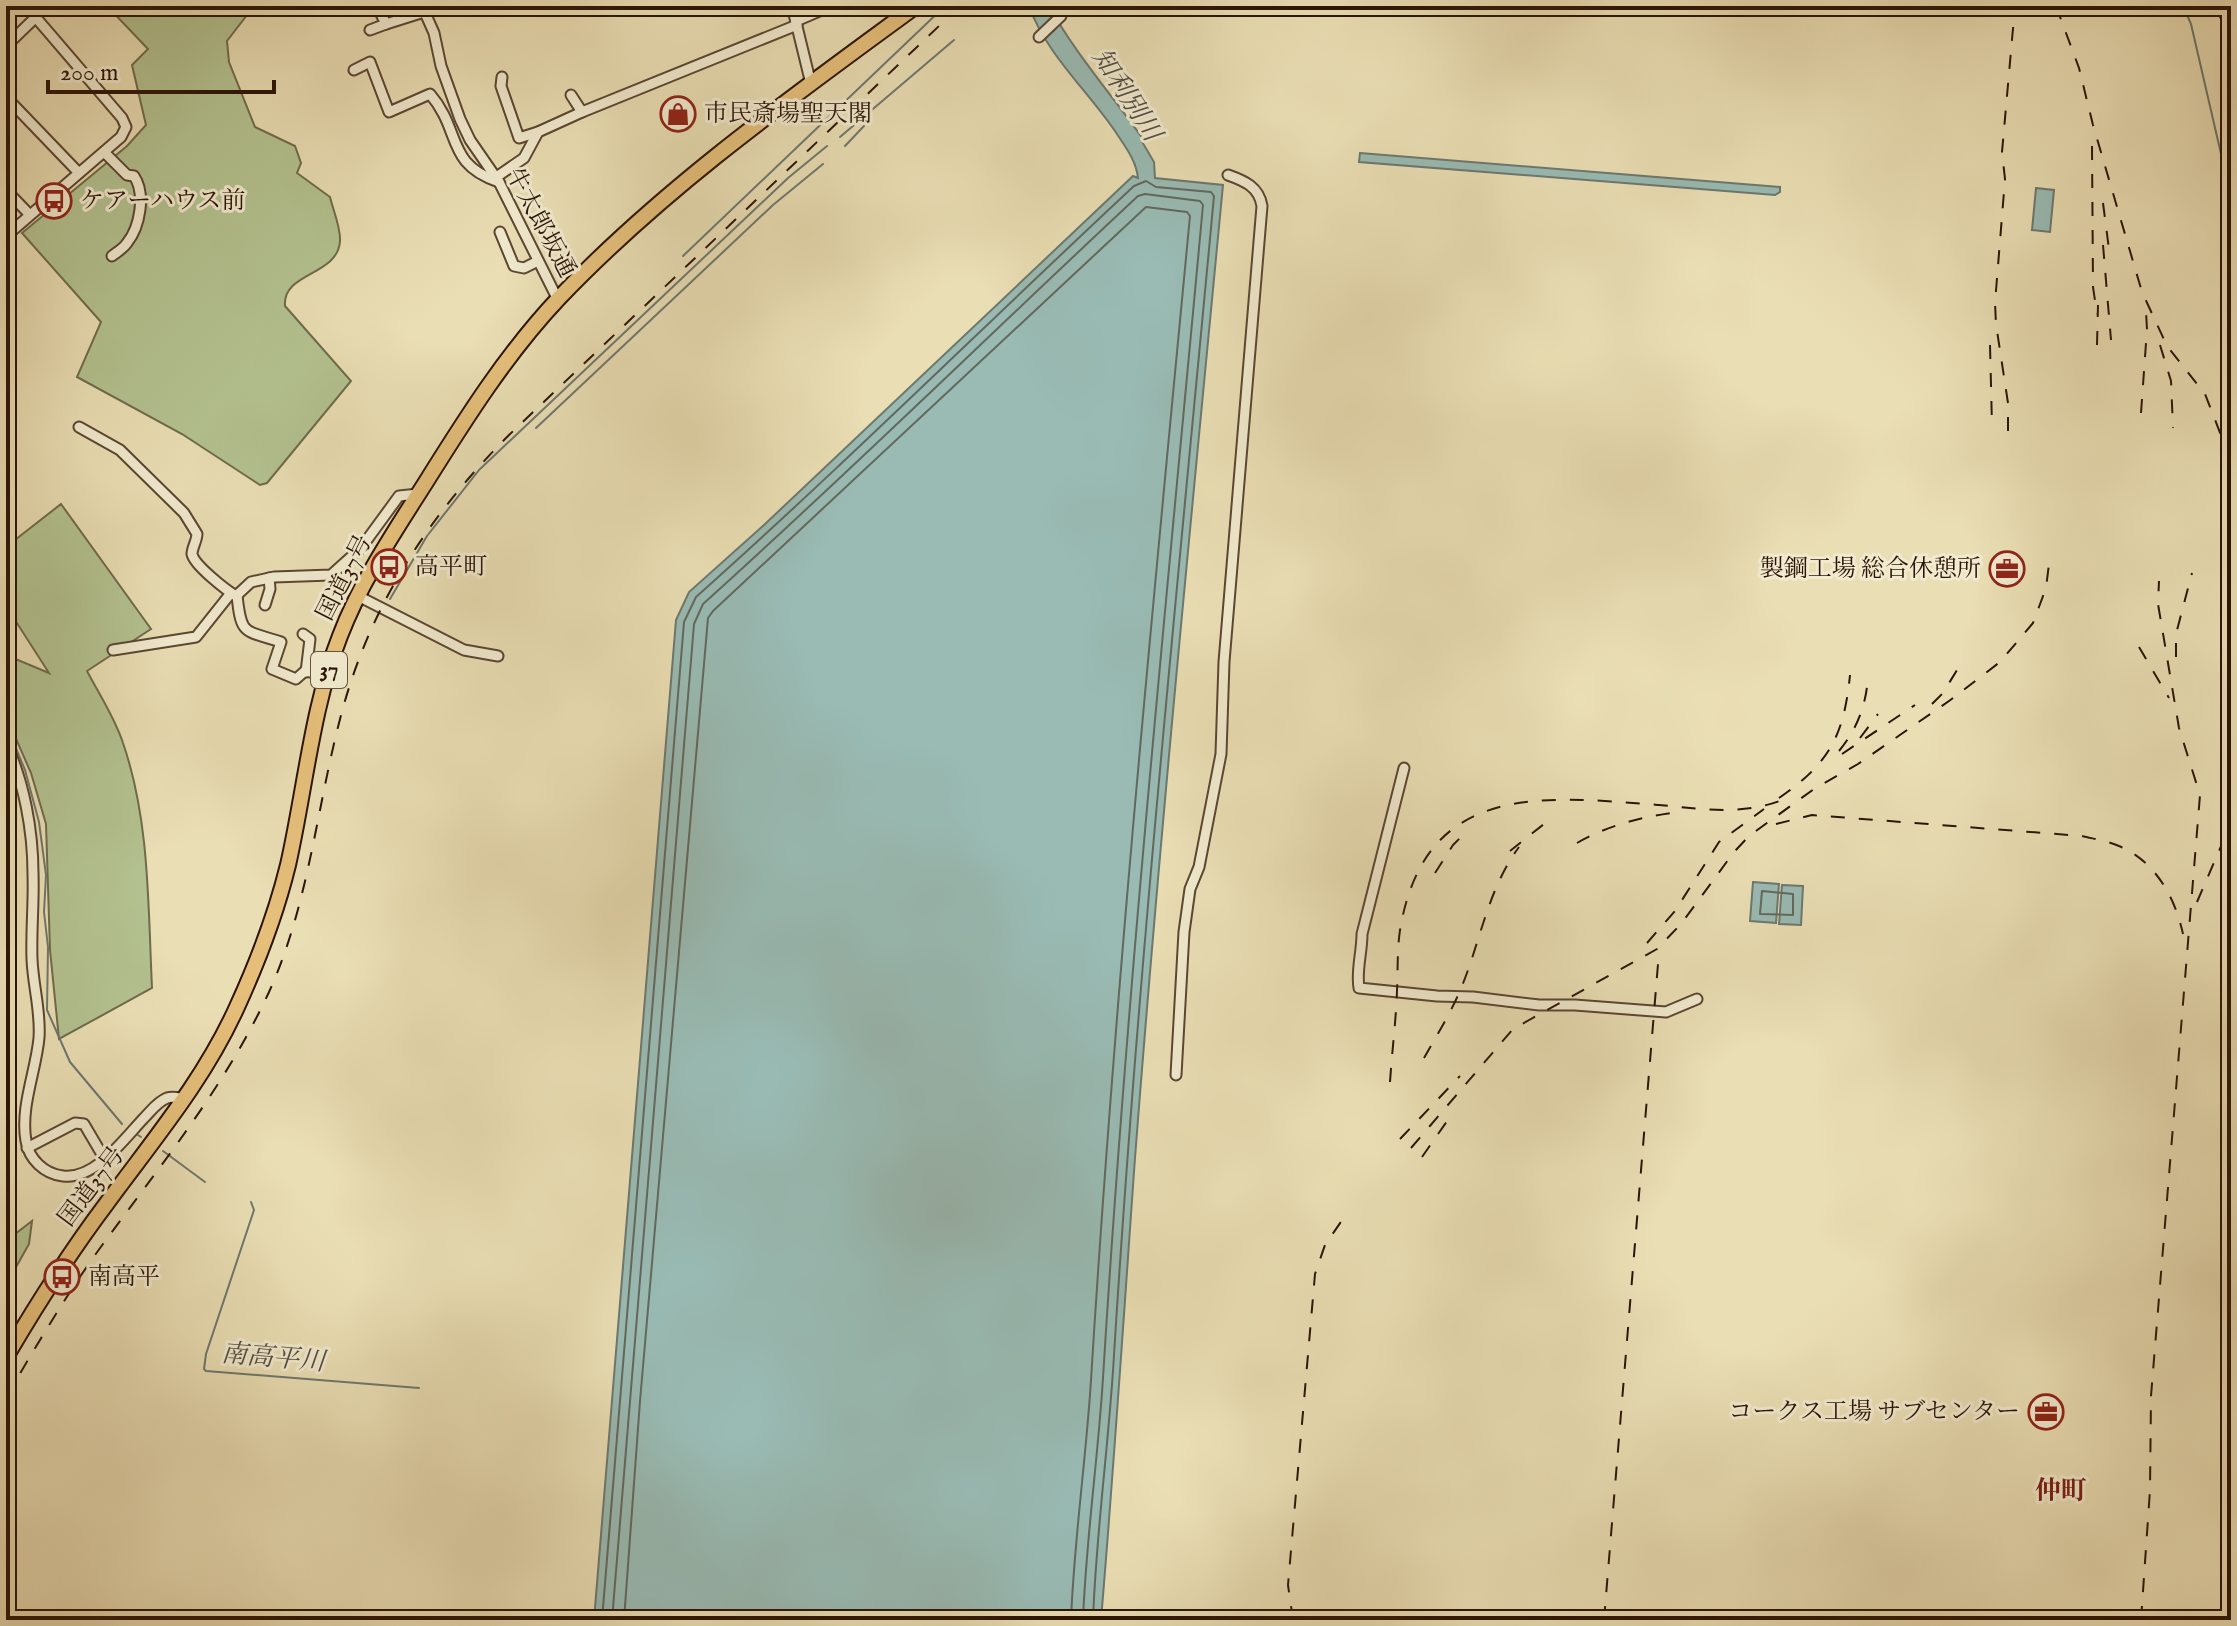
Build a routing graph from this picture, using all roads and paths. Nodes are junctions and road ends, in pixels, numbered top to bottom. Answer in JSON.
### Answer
{"nodes":[{"id":1,"x":11,"y":6,"type":"edge"},
{"id":2,"x":26,"y":6,"type":"edge"},
{"id":3,"x":377,"y":6,"type":"edge"},
{"id":4,"x":792,"y":6,"type":"edge"},
{"id":5,"x":831,"y":6,"type":"edge"},
{"id":6,"x":916,"y":6,"type":"edge"},
{"id":7,"x":423,"y":9,"type":"edge"},
{"id":8,"x":6,"y":11,"type":"edge"},
{"id":9,"x":1061,"y":16,"type":"dead end"},
{"id":10,"x":36,"y":17,"type":"junction"},
{"id":11,"x":796,"y":23,"type":"junction"},
{"id":12,"x":386,"y":24,"type":"junction"},
{"id":13,"x":370,"y":30,"type":"dead end"},
{"id":14,"x":1039,"y":37,"type":"dead end"},
{"id":15,"x":6,"y":46,"type":"edge"},
{"id":16,"x":354,"y":70,"type":"dead end"},
{"id":17,"x":502,"y":77,"type":"dead end"},
{"id":18,"x":811,"y":84,"type":"junction"},
{"id":19,"x":571,"y":95,"type":"dead end"},
{"id":20,"x":6,"y":97,"type":"edge"},
{"id":21,"x":391,"y":112,"type":"junction"},
{"id":22,"x":582,"y":112,"type":"junction"},
{"id":23,"x":395,"y":125,"type":"dead end"},
{"id":24,"x":538,"y":132,"type":"junction"},
{"id":25,"x":104,"y":152,"type":"junction"},
{"id":26,"x":79,"y":173,"type":"junction"},
{"id":27,"x":1228,"y":175,"type":"dead end"},
{"id":28,"x":497,"y":180,"type":"junction"},
{"id":29,"x":6,"y":190,"type":"edge"},
{"id":30,"x":30,"y":215,"type":"junction"},
{"id":31,"x":500,"y":232,"type":"dead end"},
{"id":32,"x":6,"y":236,"type":"edge"},
{"id":33,"x":112,"y":256,"type":"dead end"},
{"id":34,"x":538,"y":261,"type":"junction"},
{"id":35,"x":558,"y":300,"type":"junction"},
{"id":36,"x":79,"y":427,"type":"dead end"},
{"id":37,"x":418,"y":494,"type":"junction"},
{"id":38,"x":269,"y":578,"type":"junction"},
{"id":39,"x":234,"y":594,"type":"junction"},
{"id":40,"x":358,"y":596,"type":"junction"},
{"id":41,"x":265,"y":605,"type":"dead end"},
{"id":42,"x":303,"y":634,"type":"dead end"},
{"id":43,"x":113,"y":650,"type":"dead end"},
{"id":44,"x":498,"y":656,"type":"dead end"},
{"id":45,"x":306,"y":672,"type":"junction"},
{"id":46,"x":327,"y":675,"type":"junction"},
{"id":47,"x":6,"y":743,"type":"edge"},
{"id":48,"x":1404,"y":768,"type":"dead end"},
{"id":49,"x":1697,"y":999,"type":"dead end"},
{"id":50,"x":1176,"y":1075,"type":"dead end"},
{"id":51,"x":185,"y":1099,"type":"junction"},
{"id":52,"x":27,"y":1148,"type":"junction"},
{"id":53,"x":104,"y":1158,"type":"junction"},
{"id":54,"x":6,"y":1357,"type":"edge"}],
"edges":[{"from":1,"to":8,"type":"street"},
{"from":2,"to":10,"type":"street"},
{"from":3,"to":12,"type":"street"},
{"from":4,"to":11,"type":"street"},
{"from":5,"to":11,"type":"street"},
{"from":6,"to":18,"type":"highway","name":"国道37号","number":"37"},
{"from":7,"to":12,"type":"street"},
{"from":7,"to":28,"type":"street","name":"牛太郎坂通"},
{"from":9,"to":14,"type":"street"},
{"from":10,"to":15,"type":"street"},
{"from":10,"to":25,"type":"street"},
{"from":11,"to":18,"type":"street"},
{"from":11,"to":22,"type":"street"},
{"from":12,"to":13,"type":"street"},
{"from":16,"to":21,"type":"street"},
{"from":17,"to":24,"type":"street"},
{"from":18,"to":35,"type":"highway","name":"国道37号","number":"37"},
{"from":19,"to":22,"type":"street"},
{"from":20,"to":26,"type":"street"},
{"from":21,"to":23,"type":"street"},
{"from":21,"to":28,"type":"street"},
{"from":22,"to":24,"type":"street"},
{"from":24,"to":28,"type":"street"},
{"from":25,"to":26,"type":"street"},
{"from":25,"to":33,"type":"street"},
{"from":26,"to":30,"type":"street"},
{"from":27,"to":50,"type":"street"},
{"from":28,"to":34,"type":"street","name":"牛太郎坂通"},
{"from":29,"to":30,"type":"street"},
{"from":30,"to":32,"type":"street"},
{"from":31,"to":34,"type":"street"},
{"from":34,"to":35,"type":"street","name":"牛太郎坂通"},
{"from":35,"to":37,"type":"highway","name":"国道37号","number":"37"},
{"from":36,"to":39,"type":"street"},
{"from":37,"to":38,"type":"street"},
{"from":37,"to":40,"type":"highway","name":"国道37号","number":"37"},
{"from":38,"to":39,"type":"street"},
{"from":38,"to":41,"type":"street"},
{"from":39,"to":43,"type":"street"},
{"from":39,"to":45,"type":"street"},
{"from":40,"to":44,"type":"street"},
{"from":40,"to":46,"type":"highway","name":"国道37号","number":"37"},
{"from":42,"to":45,"type":"street"},
{"from":45,"to":46,"type":"street"},
{"from":46,"to":51,"type":"highway","name":"国道37号","number":"37"},
{"from":47,"to":52,"type":"street"},
{"from":48,"to":49,"type":"street"},
{"from":51,"to":53,"type":"street"},
{"from":51,"to":54,"type":"highway","name":"国道37号","number":"37"},
{"from":52,"to":53,"type":"street"},
{"from":52,"to":53,"type":"street"}]}
